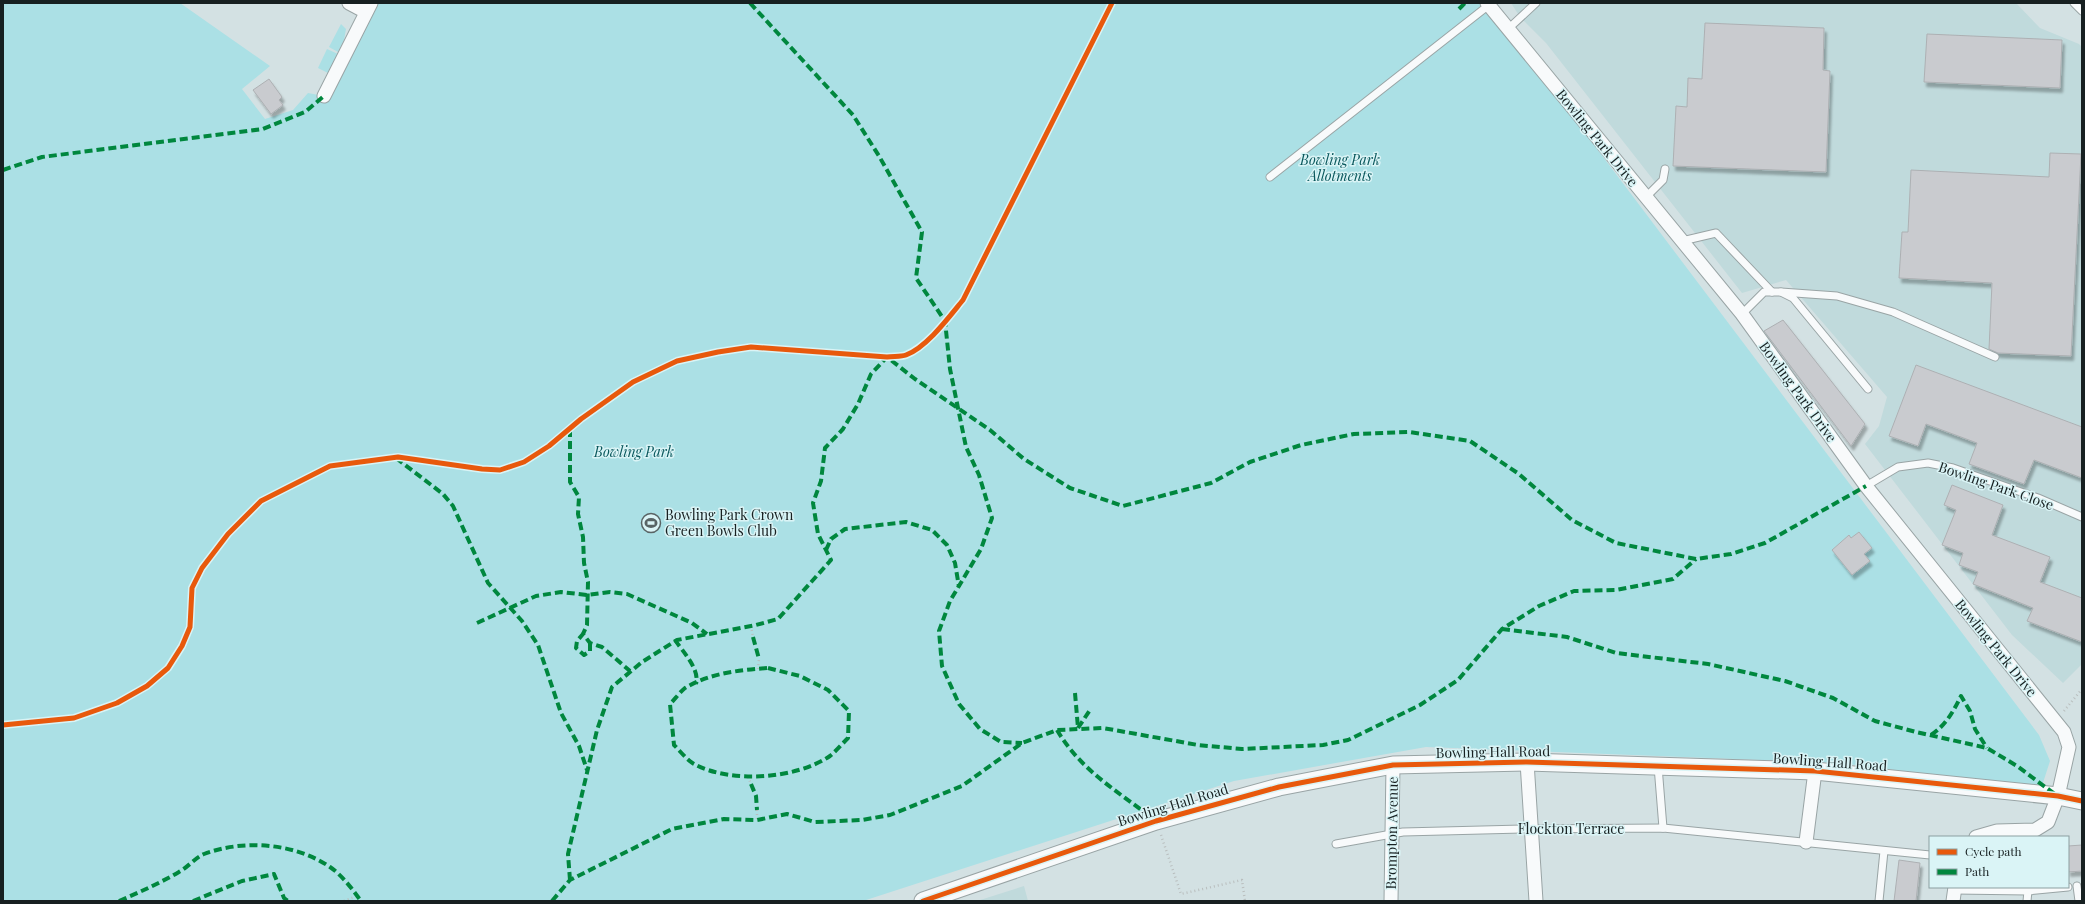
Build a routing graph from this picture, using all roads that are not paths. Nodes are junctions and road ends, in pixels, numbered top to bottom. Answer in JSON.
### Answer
{"nodes":[{"id":1,"x":349,"y":3,"type":"edge"},
{"id":2,"x":1536,"y":3,"type":"edge"},
{"id":3,"x":2074,"y":3,"type":"edge"},
{"id":4,"x":1488,"y":4,"type":"edge"},
{"id":5,"x":368,"y":8,"type":"edge"},
{"id":6,"x":2082,"y":11,"type":"edge"},
{"id":7,"x":1508,"y":29,"type":"junction"},
{"id":8,"x":324,"y":96,"type":"dead end"},
{"id":9,"x":1665,"y":169,"type":"dead end"},
{"id":10,"x":1270,"y":177,"type":"dead end"},
{"id":11,"x":1646,"y":197,"type":"junction"},
{"id":12,"x":1682,"y":241,"type":"junction"},
{"id":13,"x":1772,"y":292,"type":"junction"},
{"id":14,"x":1781,"y":292,"type":"junction"},
{"id":15,"x":1742,"y":314,"type":"junction"},
{"id":16,"x":1995,"y":357,"type":"dead end"},
{"id":17,"x":1868,"y":389,"type":"dead end"},
{"id":18,"x":1866,"y":486,"type":"junction"},
{"id":19,"x":2082,"y":517,"type":"edge"},
{"id":20,"x":1527,"y":762,"type":"junction"},
{"id":21,"x":1393,"y":765,"type":"junction"},
{"id":22,"x":1658,"y":766,"type":"junction"},
{"id":23,"x":1815,"y":771,"type":"junction"},
{"id":24,"x":2058,"y":796,"type":"junction"},
{"id":25,"x":2082,"y":801,"type":"edge"},
{"id":26,"x":1663,"y":828,"type":"junction"},
{"id":27,"x":1532,"y":829,"type":"junction"},
{"id":28,"x":1391,"y":834,"type":"junction"},
{"id":29,"x":1980,"y":836,"type":"edge"},
{"id":30,"x":1806,"y":842,"type":"junction"},
{"id":31,"x":1336,"y":844,"type":"dead end"},
{"id":32,"x":1884,"y":850,"type":"junction"},
{"id":33,"x":1929,"y":855,"type":"edge"},
{"id":34,"x":2080,"y":886,"type":"edge"},
{"id":35,"x":2069,"y":887,"type":"edge"},
{"id":36,"x":2058,"y":888,"type":"edge"},
{"id":37,"x":2028,"y":891,"type":"junction"},
{"id":38,"x":1954,"y":893,"type":"edge"},
{"id":39,"x":923,"y":901,"type":"edge"},
{"id":40,"x":1391,"y":901,"type":"edge"},
{"id":41,"x":1536,"y":901,"type":"edge"},
{"id":42,"x":1879,"y":901,"type":"edge"},
{"id":43,"x":2027,"y":901,"type":"edge"},
{"id":44,"x":2079,"y":901,"type":"edge"}],
"edges":[{"from":1,"to":5,"type":"street"},
{"from":2,"to":7,"type":"lane"},
{"from":3,"to":6,"type":"lane"},
{"from":4,"to":7,"type":"street","name":"Bowling Park Drive"},
{"from":4,"to":10,"type":"lane"},
{"from":5,"to":8,"type":"street"},
{"from":7,"to":11,"type":"street","name":"Bowling Park Drive"},
{"from":9,"to":11,"type":"lane"},
{"from":11,"to":12,"type":"street","name":"Bowling Park Drive"},
{"from":12,"to":13,"type":"lane"},
{"from":12,"to":15,"type":"street","name":"Bowling Park Drive"},
{"from":13,"to":14,"type":"lane"},
{"from":13,"to":15,"type":"lane"},
{"from":14,"to":16,"type":"lane"},
{"from":14,"to":17,"type":"lane"},
{"from":15,"to":18,"type":"street","name":"Bowling Park Drive"},
{"from":18,"to":19,"type":"lane","name":"Bowling Park Close"},
{"from":18,"to":24,"type":"street","name":"Bowling Park Drive"},
{"from":20,"to":21,"type":"street","name":"Bowling Hall Road"},
{"from":20,"to":22,"type":"street","name":"Bowling Hall Road"},
{"from":20,"to":27,"type":"street"},
{"from":21,"to":28,"type":"street","name":"Brompton Avenue"},
{"from":21,"to":39,"type":"street","name":"Bowling Hall Road"},
{"from":22,"to":23,"type":"street","name":"Bowling Hall Road"},
{"from":22,"to":26,"type":"lane"},
{"from":23,"to":24,"type":"street","name":"Bowling Hall Road"},
{"from":23,"to":30,"type":"street"},
{"from":24,"to":25,"type":"street","name":"Bowling Hall Road"},
{"from":24,"to":29,"type":"street","name":"Bowling Park Drive"},
{"from":26,"to":27,"type":"lane","name":"Flockton Terrace"},
{"from":26,"to":30,"type":"lane","name":"Flockton Terrace"},
{"from":27,"to":28,"type":"lane","name":"Flockton Terrace"},
{"from":27,"to":41,"type":"street"},
{"from":28,"to":31,"type":"lane","name":"Flockton Terrace"},
{"from":28,"to":40,"type":"street","name":"Brompton Avenue"},
{"from":30,"to":32,"type":"lane","name":"Flockton Terrace"},
{"from":32,"to":33,"type":"lane","name":"Flockton Terrace"},
{"from":32,"to":42,"type":"lane"},
{"from":34,"to":35,"type":"lane"},
{"from":34,"to":44,"type":"lane"},
{"from":36,"to":37,"type":"lane"},
{"from":37,"to":38,"type":"lane"},
{"from":37,"to":43,"type":"lane"}]}
